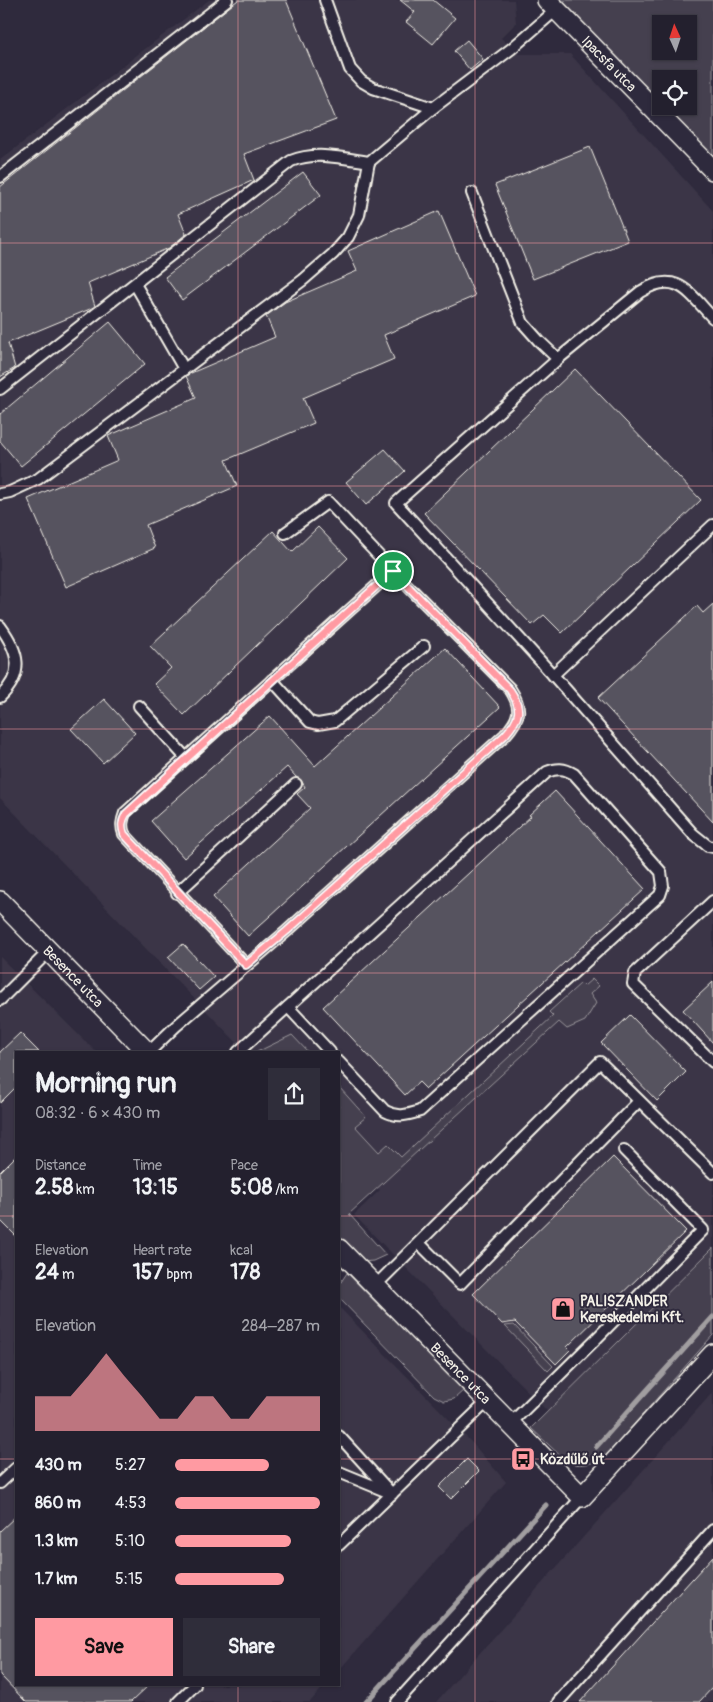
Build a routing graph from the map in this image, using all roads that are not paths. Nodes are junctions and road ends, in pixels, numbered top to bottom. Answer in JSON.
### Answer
{"nodes":[{"id":1,"x":227,"y":0,"type":"edge"},
{"id":2,"x":325,"y":0,"type":"edge"},
{"id":3,"x":552,"y":5,"type":"edge"},
{"id":4,"x":433,"y":108,"type":"junction"},
{"id":5,"x":369,"y":162,"type":"junction"},
{"id":6,"x":713,"y":170,"type":"edge"},
{"id":7,"x":0,"y":178,"type":"edge"},
{"id":8,"x":472,"y":193,"type":"dead end"},
{"id":9,"x":135,"y":284,"type":"junction"},
{"id":10,"x":713,"y":318,"type":"edge"},
{"id":11,"x":558,"y":359,"type":"junction"},
{"id":12,"x":184,"y":369,"type":"junction"},
{"id":13,"x":0,"y":389,"type":"edge"},
{"id":14,"x":0,"y":494,"type":"edge"},
{"id":15,"x":713,"y":525,"type":"edge"},
{"id":16,"x":285,"y":533,"type":"dead end"},
{"id":17,"x":393,"y":571,"type":"junction"},
{"id":18,"x":0,"y":626,"type":"edge"},
{"id":19,"x":424,"y":646,"type":"dead end"},
{"id":20,"x":553,"y":675,"type":"junction"},
{"id":21,"x":272,"y":680,"type":"junction"},
{"id":22,"x":0,"y":697,"type":"edge"},
{"id":23,"x":139,"y":706,"type":"dead end"},
{"id":24,"x":186,"y":758,"type":"junction"},
{"id":25,"x":296,"y":784,"type":"dead end"},
{"id":26,"x":713,"y":847,"type":"edge"},
{"id":27,"x":177,"y":893,"type":"junction"},
{"id":28,"x":0,"y":901,"type":"edge"},
{"id":29,"x":713,"y":901,"type":"edge"},
{"id":30,"x":49,"y":951,"type":"junction"},
{"id":31,"x":246,"y":965,"type":"junction"},
{"id":32,"x":0,"y":1000,"type":"edge"},
{"id":33,"x":288,"y":1007,"type":"junction"},
{"id":34,"x":147,"y":1051,"type":"edge"},
{"id":35,"x":149,"y":1051,"type":"edge"},
{"id":36,"x":239,"y":1051,"type":"edge"},
{"id":37,"x":329,"y":1051,"type":"edge"},
{"id":38,"x":713,"y":1062,"type":"edge"},
{"id":39,"x":340,"y":1063,"type":"edge"},
{"id":40,"x":640,"y":1101,"type":"junction"},
{"id":41,"x":624,"y":1150,"type":"dead end"},
{"id":42,"x":713,"y":1173,"type":"edge"},
{"id":43,"x":418,"y":1243,"type":"junction"},
{"id":44,"x":340,"y":1250,"type":"edge"},
{"id":45,"x":375,"y":1286,"type":"junction"},
{"id":46,"x":713,"y":1354,"type":"edge"},
{"id":47,"x":488,"y":1401,"type":"junction"},
{"id":48,"x":510,"y":1424,"type":"junction"},
{"id":49,"x":340,"y":1437,"type":"edge"},
{"id":50,"x":15,"y":1469,"type":"edge"},
{"id":51,"x":340,"y":1472,"type":"edge"},
{"id":52,"x":0,"y":1483,"type":"edge"},
{"id":53,"x":392,"y":1494,"type":"junction"},
{"id":54,"x":582,"y":1497,"type":"junction"},
{"id":55,"x":713,"y":1530,"type":"edge"},
{"id":56,"x":340,"y":1544,"type":"edge"},
{"id":57,"x":194,"y":1686,"type":"edge"},
{"id":58,"x":178,"y":1702,"type":"edge"},
{"id":59,"x":397,"y":1702,"type":"edge"},
{"id":60,"x":558,"y":1702,"type":"edge"}],
"edges":[{"from":1,"to":7,"type":"lane"},
{"from":2,"to":4,"type":"lane"},
{"from":3,"to":4,"type":"lane"},
{"from":3,"to":6,"type":"street","name":"Ipacsfa utca"},
{"from":4,"to":5,"type":"lane"},
{"from":5,"to":9,"type":"lane"},
{"from":5,"to":12,"type":"lane"},
{"from":8,"to":11,"type":"lane"},
{"from":9,"to":12,"type":"lane"},
{"from":9,"to":13,"type":"lane"},
{"from":10,"to":11,"type":"lane"},
{"from":11,"to":20,"type":"lane"},
{"from":12,"to":14,"type":"lane"},
{"from":15,"to":20,"type":"lane"},
{"from":16,"to":17,"type":"lane"},
{"from":17,"to":21,"type":"lane"},
{"from":17,"to":31,"type":"lane"},
{"from":18,"to":22,"type":"lane"},
{"from":19,"to":21,"type":"lane"},
{"from":20,"to":26,"type":"lane"},
{"from":21,"to":24,"type":"lane"},
{"from":23,"to":24,"type":"lane"},
{"from":24,"to":27,"type":"lane"},
{"from":25,"to":27,"type":"lane"},
{"from":27,"to":31,"type":"lane"},
{"from":28,"to":30,"type":"street","name":"Besence utca"},
{"from":29,"to":38,"type":"lane"},
{"from":30,"to":32,"type":"lane"},
{"from":30,"to":34,"type":"street","name":"Besence utca"},
{"from":31,"to":35,"type":"lane"},
{"from":33,"to":36,"type":"lane"},
{"from":33,"to":37,"type":"lane"},
{"from":33,"to":39,"type":"lane"},
{"from":40,"to":42,"type":"lane"},
{"from":40,"to":43,"type":"lane"},
{"from":40,"to":43,"type":"lane"},
{"from":41,"to":48,"type":"lane"},
{"from":43,"to":45,"type":"lane"},
{"from":44,"to":45,"type":"street","name":"Besence utca"},
{"from":45,"to":47,"type":"street","name":"Besence utca"},
{"from":46,"to":54,"type":"street"},
{"from":47,"to":48,"type":"street","name":"Besence utca"},
{"from":47,"to":53,"type":"lane"},
{"from":48,"to":54,"type":"street","name":"Besence utca"},
{"from":49,"to":53,"type":"lane"},
{"from":50,"to":52,"type":"lane"},
{"from":51,"to":53,"type":"lane"},
{"from":53,"to":56,"type":"lane"},
{"from":54,"to":59,"type":"lane"},
{"from":55,"to":60,"type":"lane"},
{"from":57,"to":58,"type":"lane"}]}
